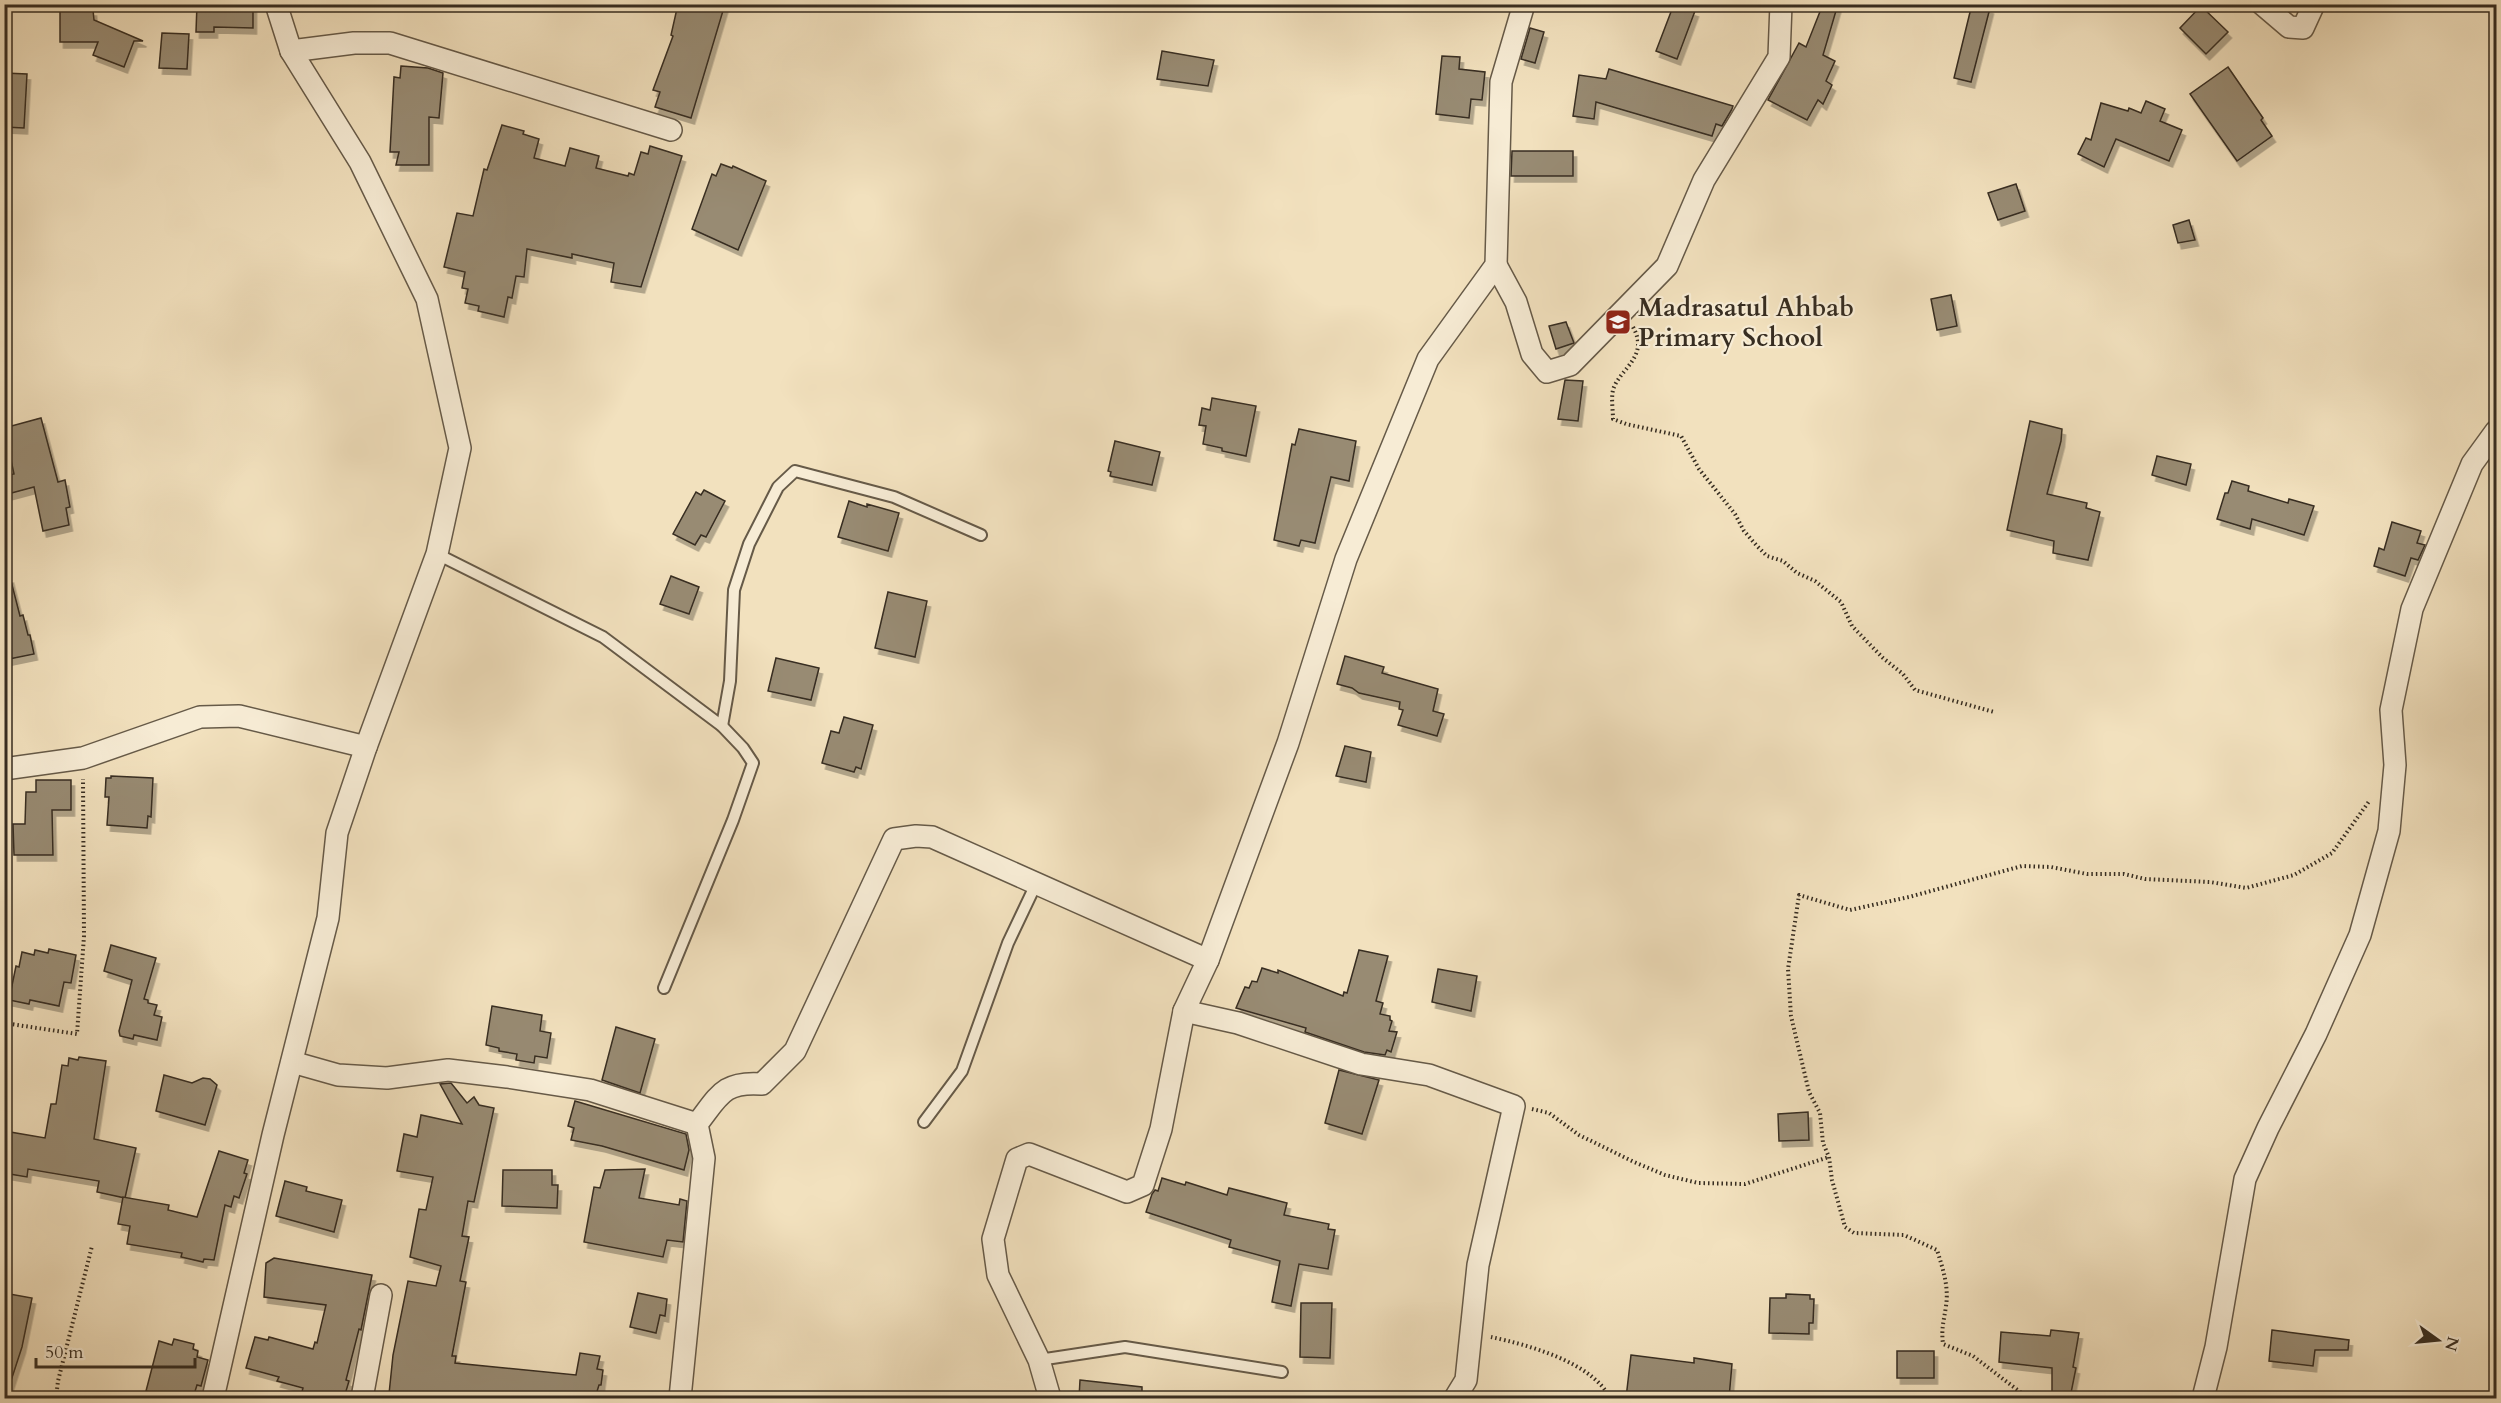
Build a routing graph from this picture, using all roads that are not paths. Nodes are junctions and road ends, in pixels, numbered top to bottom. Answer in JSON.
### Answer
{"nodes":[{"id":1,"x":276,"y":4,"type":"edge"},
{"id":2,"x":1524,"y":4,"type":"edge"},
{"id":3,"x":1781,"y":4,"type":"edge"},
{"id":4,"x":2262,"y":4,"type":"edge"},
{"id":5,"x":2314,"y":4,"type":"edge"},
{"id":6,"x":291,"y":51,"type":"junction"},
{"id":7,"x":671,"y":130,"type":"dead end"},
{"id":8,"x":1496,"y":265,"type":"junction"},
{"id":9,"x":2496,"y":430,"type":"edge"},
{"id":10,"x":981,"y":535,"type":"dead end"},
{"id":11,"x":437,"y":554,"type":"junction"},
{"id":12,"x":722,"y":726,"type":"junction"},
{"id":13,"x":366,"y":747,"type":"junction"},
{"id":14,"x":4,"y":769,"type":"edge"},
{"id":15,"x":1036,"y":884,"type":"junction"},
{"id":16,"x":1208,"y":960,"type":"junction"},
{"id":17,"x":664,"y":988,"type":"dead end"},
{"id":18,"x":1184,"y":1011,"type":"junction"},
{"id":19,"x":292,"y":1062,"type":"junction"},
{"id":20,"x":924,"y":1122,"type":"dead end"},
{"id":21,"x":697,"y":1124,"type":"junction"},
{"id":22,"x":381,"y":1295,"type":"dead end"},
{"id":23,"x":1039,"y":1360,"type":"junction"},
{"id":24,"x":1282,"y":1372,"type":"dead end"},
{"id":25,"x":213,"y":1398,"type":"edge"},
{"id":26,"x":362,"y":1398,"type":"edge"},
{"id":27,"x":680,"y":1398,"type":"edge"},
{"id":28,"x":1050,"y":1398,"type":"edge"},
{"id":29,"x":1455,"y":1398,"type":"edge"},
{"id":30,"x":2203,"y":1398,"type":"edge"}],
"edges":[{"from":1,"to":6,"type":"street"},
{"from":2,"to":8,"type":"street"},
{"from":3,"to":8,"type":"street"},
{"from":4,"to":5,"type":"street"},
{"from":6,"to":7,"type":"street"},
{"from":6,"to":11,"type":"street"},
{"from":8,"to":16,"type":"street"},
{"from":9,"to":30,"type":"street"},
{"from":10,"to":12,"type":"lane"},
{"from":11,"to":12,"type":"lane"},
{"from":11,"to":13,"type":"street"},
{"from":12,"to":17,"type":"lane"},
{"from":13,"to":14,"type":"street"},
{"from":13,"to":19,"type":"street"},
{"from":15,"to":16,"type":"street"},
{"from":15,"to":20,"type":"lane"},
{"from":15,"to":21,"type":"street"},
{"from":16,"to":18,"type":"street"},
{"from":18,"to":23,"type":"street"},
{"from":18,"to":29,"type":"street"},
{"from":19,"to":21,"type":"street"},
{"from":19,"to":25,"type":"street"},
{"from":21,"to":27,"type":"street"},
{"from":22,"to":26,"type":"street"},
{"from":23,"to":24,"type":"lane"},
{"from":23,"to":28,"type":"street"}]}
